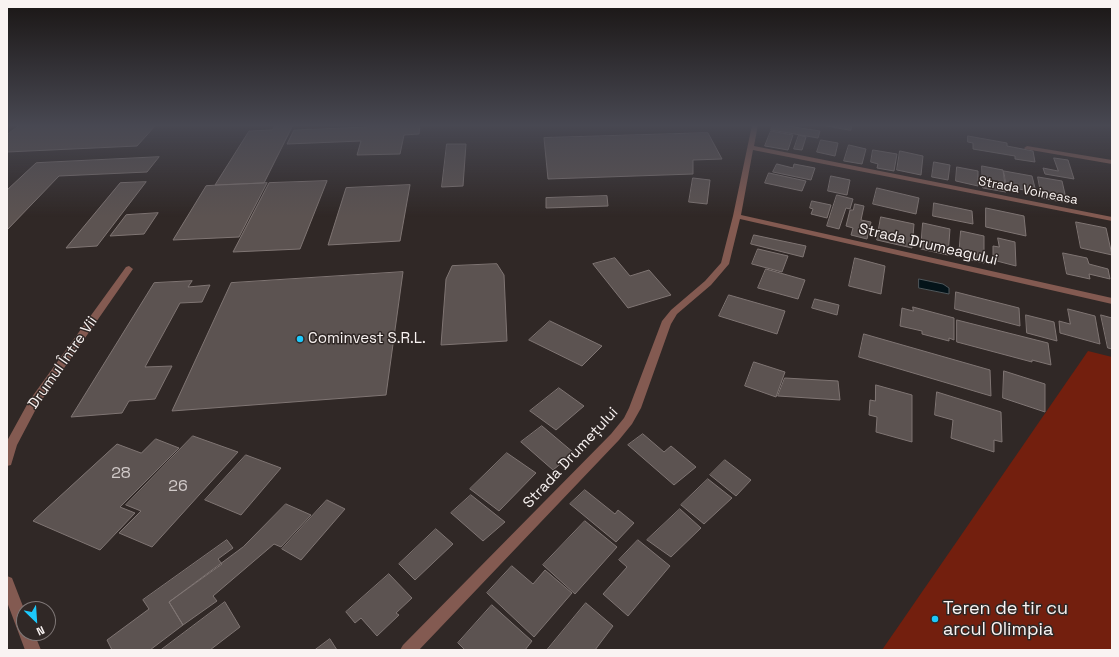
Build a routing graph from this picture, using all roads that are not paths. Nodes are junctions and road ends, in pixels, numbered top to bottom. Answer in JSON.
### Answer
{"nodes":[{"id":1,"x":750,"y":156,"type":"edge"},
{"id":2,"x":791,"y":156,"type":"edge"},
{"id":3,"x":1074,"y":156,"type":"edge"},
{"id":4,"x":1112,"y":162,"type":"edge"},
{"id":5,"x":737,"y":216,"type":"junction"},
{"id":6,"x":1112,"y":219,"type":"edge"},
{"id":7,"x":129,"y":269,"type":"dead end"},
{"id":8,"x":1112,"y":301,"type":"edge"},
{"id":9,"x":7,"y":461,"type":"edge"},
{"id":10,"x":7,"y":583,"type":"edge"},
{"id":11,"x":16,"y":606,"type":"edge"},
{"id":12,"x":408,"y":650,"type":"edge"}],
"edges":[{"from":1,"to":5,"type":"street","name":"Strada Drumețului"},
{"from":2,"to":6,"type":"street","name":"Strada Voineasa"},
{"from":3,"to":4,"type":"street"},
{"from":5,"to":8,"type":"street","name":"Strada Drumeagului"},
{"from":5,"to":12,"type":"street","name":"Strada Drumețului"},
{"from":7,"to":9,"type":"street","name":"Drumul Între Vii"},
{"from":10,"to":11,"type":"street"}]}
